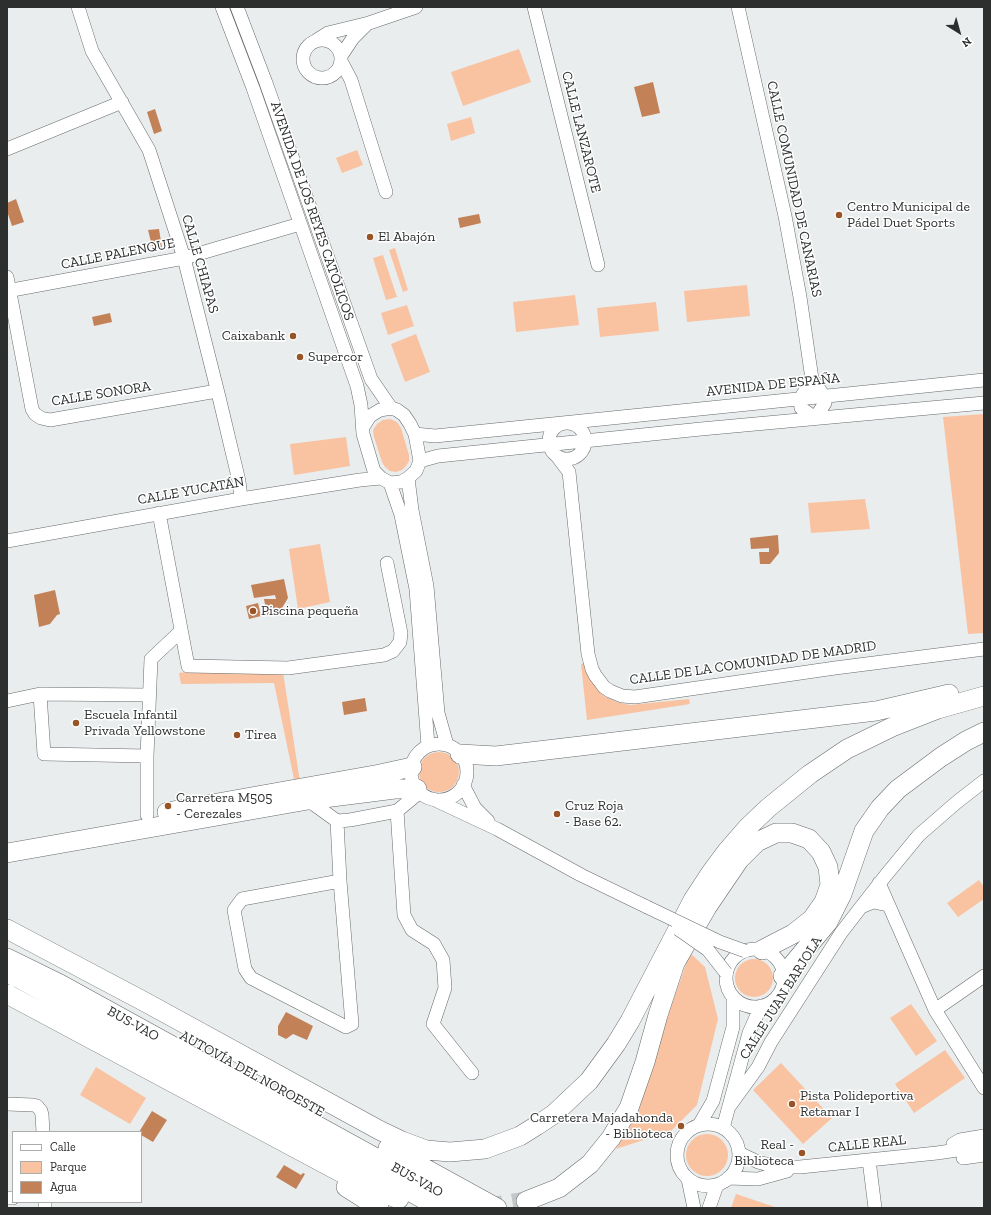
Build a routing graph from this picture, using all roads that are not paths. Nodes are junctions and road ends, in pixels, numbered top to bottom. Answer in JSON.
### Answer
{"nodes":[{"id":1,"x":78,"y":7,"type":"edge"},
{"id":2,"x":222,"y":7,"type":"edge"},
{"id":3,"x":237,"y":7,"type":"edge"},
{"id":4,"x":416,"y":7,"type":"edge"},
{"id":5,"x":534,"y":7,"type":"edge"},
{"id":6,"x":738,"y":7,"type":"edge"},
{"id":7,"x":369,"y":23,"type":"junction"},
{"id":8,"x":312,"y":42,"type":"junction"},
{"id":9,"x":341,"y":59,"type":"junction"},
{"id":10,"x":333,"y":74,"type":"junction"},
{"id":11,"x":351,"y":80,"type":"junction"},
{"id":12,"x":122,"y":102,"type":"junction"},
{"id":13,"x":7,"y":149,"type":"edge"},
{"id":14,"x":386,"y":192,"type":"dead end"},
{"id":15,"x":300,"y":224,"type":"junction"},
{"id":16,"x":184,"y":258,"type":"junction"},
{"id":17,"x":598,"y":265,"type":"dead end"},
{"id":18,"x":7,"y":277,"type":"edge"},
{"id":19,"x":8,"y":290,"type":"edge"},
{"id":20,"x":812,"y":379,"type":"junction"},
{"id":21,"x":984,"y":380,"type":"edge"},
{"id":22,"x":217,"y":391,"type":"junction"},
{"id":23,"x":824,"y":396,"type":"junction"},
{"id":24,"x":800,"y":399,"type":"junction"},
{"id":25,"x":984,"y":403,"type":"edge"},
{"id":26,"x":391,"y":408,"type":"junction"},
{"id":27,"x":815,"y":418,"type":"junction"},
{"id":28,"x":565,"y":423,"type":"junction"},
{"id":29,"x":363,"y":427,"type":"junction"},
{"id":30,"x":415,"y":434,"type":"junction"},
{"id":31,"x":585,"y":441,"type":"junction"},
{"id":32,"x":549,"y":445,"type":"junction"},
{"id":33,"x":579,"y":455,"type":"junction"},
{"id":34,"x":557,"y":456,"type":"junction"},
{"id":35,"x":420,"y":461,"type":"junction"},
{"id":36,"x":569,"y":472,"type":"junction"},
{"id":37,"x":408,"y":478,"type":"junction"},
{"id":38,"x":385,"y":480,"type":"junction"},
{"id":39,"x":241,"y":499,"type":"junction"},
{"id":40,"x":160,"y":513,"type":"junction"},
{"id":41,"x":7,"y":541,"type":"edge"},
{"id":42,"x":387,"y":563,"type":"dead end"},
{"id":43,"x":181,"y":631,"type":"junction"},
{"id":44,"x":984,"y":649,"type":"edge"},
{"id":45,"x":984,"y":687,"type":"edge"},
{"id":46,"x":40,"y":694,"type":"junction"},
{"id":47,"x":149,"y":695,"type":"junction"},
{"id":48,"x":984,"y":696,"type":"edge"},
{"id":49,"x":7,"y":701,"type":"edge"},
{"id":50,"x":984,"y":708,"type":"edge"},
{"id":51,"x":984,"y":732,"type":"edge"},
{"id":52,"x":428,"y":746,"type":"junction"},
{"id":53,"x":454,"y":750,"type":"junction"},
{"id":54,"x":147,"y":756,"type":"junction"},
{"id":55,"x":412,"y":767,"type":"junction"},
{"id":56,"x":984,"y":781,"type":"edge"},
{"id":57,"x":463,"y":785,"type":"junction"},
{"id":58,"x":418,"y":791,"type":"junction"},
{"id":59,"x":433,"y":799,"type":"junction"},
{"id":60,"x":308,"y":800,"type":"junction"},
{"id":61,"x":216,"y":803,"type":"junction"},
{"id":62,"x":397,"y":811,"type":"junction"},
{"id":63,"x":147,"y":815,"type":"junction"},
{"id":64,"x":199,"y":820,"type":"junction"},
{"id":65,"x":338,"y":821,"type":"junction"},
{"id":66,"x":497,"y":829,"type":"junction"},
{"id":67,"x":132,"y":830,"type":"junction"},
{"id":68,"x":7,"y":841,"type":"edge"},
{"id":69,"x":7,"y":853,"type":"edge"},
{"id":70,"x":7,"y":862,"type":"edge"},
{"id":71,"x":340,"y":881,"type":"junction"},
{"id":72,"x":879,"y":883,"type":"junction"},
{"id":73,"x":888,"y":905,"type":"junction"},
{"id":74,"x":647,"y":907,"type":"junction"},
{"id":75,"x":861,"y":907,"type":"junction"},
{"id":76,"x":7,"y":929,"type":"edge"},
{"id":77,"x":7,"y":941,"type":"edge"},
{"id":78,"x":754,"y":950,"type":"junction"},
{"id":79,"x":7,"y":958,"type":"edge"},
{"id":80,"x":676,"y":963,"type":"junction"},
{"id":81,"x":7,"y":973,"type":"edge"},
{"id":82,"x":726,"y":973,"type":"junction"},
{"id":83,"x":783,"y":976,"type":"junction"},
{"id":84,"x":984,"y":976,"type":"edge"},
{"id":85,"x":7,"y":994,"type":"edge"},
{"id":86,"x":733,"y":997,"type":"junction"},
{"id":87,"x":761,"y":1006,"type":"junction"},
{"id":88,"x":935,"y":1010,"type":"junction"},
{"id":89,"x":472,"y":1073,"type":"dead end"},
{"id":90,"x":984,"y":1088,"type":"edge"},
{"id":91,"x":7,"y":1104,"type":"edge"},
{"id":92,"x":729,"y":1107,"type":"junction"},
{"id":93,"x":699,"y":1125,"type":"junction"},
{"id":94,"x":723,"y":1128,"type":"junction"},
{"id":95,"x":42,"y":1131,"type":"edge"},
{"id":96,"x":984,"y":1136,"type":"edge"},
{"id":97,"x":273,"y":1137,"type":"junction"},
{"id":98,"x":984,"y":1146,"type":"edge"},
{"id":99,"x":739,"y":1153,"type":"junction"},
{"id":100,"x":938,"y":1153,"type":"junction"},
{"id":101,"x":984,"y":1155,"type":"edge"},
{"id":102,"x":869,"y":1160,"type":"junction"},
{"id":103,"x":800,"y":1167,"type":"junction"},
{"id":104,"x":688,"y":1179,"type":"junction"},
{"id":105,"x":722,"y":1181,"type":"junction"},
{"id":106,"x":399,"y":1199,"type":"dead end"},
{"id":107,"x":526,"y":1201,"type":"tunnel mouth"},
{"id":108,"x":871,"y":1206,"type":"edge"},
{"id":109,"x":379,"y":1208,"type":"edge"},
{"id":110,"x":440,"y":1208,"type":"edge"},
{"id":111,"x":467,"y":1208,"type":"edge"},
{"id":112,"x":497,"y":1208,"type":"edge"},
{"id":113,"x":694,"y":1208,"type":"edge"},
{"id":114,"x":709,"y":1208,"type":"edge"}],
"edges":[{"from":1,"to":12,"type":"street","name":"CALLE CHIAPAS"},
{"from":2,"to":15,"type":"street","name":"AVENIDA DE LOS REYES CATÓLICOS"},
{"from":3,"to":26,"type":"street","name":"AVENIDA DE LOS REYES CATÓLICOS"},
{"from":4,"to":7,"type":"street"},
{"from":5,"to":17,"type":"street","name":"CALLE LANZAROTE"},
{"from":6,"to":20,"type":"street","name":"CALLE COMUNIDAD DE CANARIAS"},
{"from":7,"to":8,"type":"street"},
{"from":7,"to":9,"type":"street"},
{"from":8,"to":9,"type":"street"},
{"from":8,"to":10,"type":"street"},
{"from":9,"to":10,"type":"street"},
{"from":9,"to":11,"type":"street"},
{"from":10,"to":11,"type":"street"},
{"from":11,"to":14,"type":"street"},
{"from":12,"to":13,"type":"street"},
{"from":12,"to":16,"type":"street","name":"CALLE CHIAPAS"},
{"from":15,"to":16,"type":"street","name":"CALLE PALENQUE"},
{"from":15,"to":29,"type":"street","name":"AVENIDA DE LOS REYES CATÓLICOS"},
{"from":16,"to":19,"type":"street","name":"CALLE PALENQUE"},
{"from":16,"to":22,"type":"street","name":"CALLE CHIAPAS"},
{"from":18,"to":19,"type":"street","name":"CALLE SONORA"},
{"from":19,"to":22,"type":"street","name":"CALLE SONORA"},
{"from":20,"to":23,"type":"street","name":"CALLE COMUNIDAD DE CANARIAS"},
{"from":20,"to":24,"type":"street"},
{"from":21,"to":23,"type":"street","name":"AVENIDA DE ESPAÑA"},
{"from":22,"to":39,"type":"street","name":"CALLE CHIAPAS"},
{"from":23,"to":24,"type":"street","name":"AVENIDA DE ESPAÑA"},
{"from":23,"to":27,"type":"street"},
{"from":24,"to":27,"type":"street"},
{"from":24,"to":28,"type":"street","name":"AVENIDA DE ESPAÑA"},
{"from":25,"to":27,"type":"street"},
{"from":26,"to":29,"type":"street"},
{"from":26,"to":30,"type":"street"},
{"from":27,"to":31,"type":"street"},
{"from":28,"to":30,"type":"street","name":"AVENIDA DE ESPAÑA"},
{"from":28,"to":31,"type":"street"},
{"from":28,"to":32,"type":"street"},
{"from":29,"to":38,"type":"street"},
{"from":30,"to":35,"type":"street"},
{"from":31,"to":32,"type":"street"},
{"from":31,"to":33,"type":"street"},
{"from":32,"to":34,"type":"street"},
{"from":32,"to":35,"type":"street"},
{"from":33,"to":34,"type":"street"},
{"from":33,"to":36,"type":"street"},
{"from":34,"to":36,"type":"street"},
{"from":35,"to":37,"type":"street"},
{"from":36,"to":44,"type":"street","name":"CALLE DE LA COMUNIDAD DE MADRID"},
{"from":37,"to":38,"type":"street"},
{"from":37,"to":53,"type":"street"},
{"from":38,"to":39,"type":"street","name":"CALLE YUCATÁN"},
{"from":38,"to":52,"type":"street"},
{"from":39,"to":40,"type":"street","name":"CALLE YUCATÁN"},
{"from":40,"to":41,"type":"street","name":"CALLE YUCATÁN"},
{"from":40,"to":43,"type":"street"},
{"from":42,"to":43,"type":"street"},
{"from":43,"to":47,"type":"street"},
{"from":45,"to":53,"type":"highway"},
{"from":46,"to":47,"type":"street"},
{"from":46,"to":49,"type":"street"},
{"from":46,"to":54,"type":"street"},
{"from":47,"to":54,"type":"street"},
{"from":48,"to":76,"type":"highway"},
{"from":50,"to":80,"type":"highway"},
{"from":51,"to":83,"type":"highway"},
{"from":52,"to":53,"type":"street"},
{"from":52,"to":55,"type":"street"},
{"from":53,"to":57,"type":"street"},
{"from":54,"to":63,"type":"street"},
{"from":55,"to":58,"type":"street"},
{"from":55,"to":61,"type":"highway"},
{"from":56,"to":72,"type":"street","name":"CALLE JUAN BARJOLA"},
{"from":57,"to":59,"type":"street"},
{"from":57,"to":66,"type":"street"},
{"from":58,"to":59,"type":"street"},
{"from":58,"to":60,"type":"highway"},
{"from":58,"to":62,"type":"street"},
{"from":59,"to":66,"type":"street"},
{"from":60,"to":64,"type":"highway"},
{"from":60,"to":65,"type":"street"},
{"from":61,"to":63,"type":"highway"},
{"from":61,"to":67,"type":"highway"},
{"from":62,"to":65,"type":"street"},
{"from":62,"to":89,"type":"street"},
{"from":63,"to":68,"type":"highway"},
{"from":64,"to":67,"type":"highway"},
{"from":64,"to":70,"type":"street"},
{"from":65,"to":71,"type":"street"},
{"from":66,"to":74,"type":"street"},
{"from":67,"to":69,"type":"highway"},
{"from":71,"to":71,"type":"street"},
{"from":72,"to":73,"type":"street"},
{"from":72,"to":75,"type":"street","name":"CALLE JUAN BARJOLA"},
{"from":73,"to":75,"type":"street"},
{"from":73,"to":88,"type":"street"},
{"from":74,"to":78,"type":"street","bridge":true},
{"from":74,"to":82,"type":"street","bridge":true},
{"from":75,"to":92,"type":"street","name":"CALLE JUAN BARJOLA"},
{"from":77,"to":112,"type":"highway","name":"AUTOVÍA DEL NOROESTE"},
{"from":78,"to":80,"type":"highway"},
{"from":78,"to":82,"type":"street"},
{"from":78,"to":83,"type":"street"},
{"from":79,"to":111,"type":"highway","name":"BUS-VAO"},
{"from":80,"to":107,"type":"highway"},
{"from":81,"to":110,"type":"highway","name":"AUTOVÍA DEL NOROESTE"},
{"from":82,"to":86,"type":"street"},
{"from":83,"to":87,"type":"street"},
{"from":84,"to":88,"type":"street"},
{"from":85,"to":97,"type":"highway"},
{"from":86,"to":87,"type":"street"},
{"from":86,"to":93,"type":"street"},
{"from":87,"to":92,"type":"street"},
{"from":88,"to":90,"type":"street"},
{"from":91,"to":95,"type":"street"},
{"from":92,"to":94,"type":"street"},
{"from":93,"to":94,"type":"street"},
{"from":93,"to":104,"type":"street"},
{"from":94,"to":99,"type":"street"},
{"from":96,"to":100,"type":"street","name":"CALLE REAL"},
{"from":97,"to":106,"type":"highway"},
{"from":97,"to":109,"type":"highway"},
{"from":98,"to":100,"type":"street","name":"CALLE REAL"},
{"from":99,"to":103,"type":"street","name":"CALLE REAL"},
{"from":99,"to":105,"type":"street"},
{"from":100,"to":101,"type":"street","name":"CALLE REAL"},
{"from":100,"to":102,"type":"street","name":"CALLE REAL"},
{"from":102,"to":103,"type":"street","name":"CALLE REAL"},
{"from":102,"to":108,"type":"street"},
{"from":103,"to":105,"type":"street","name":"CALLE REAL"},
{"from":104,"to":105,"type":"street"},
{"from":104,"to":113,"type":"street"},
{"from":105,"to":114,"type":"street"}]}
